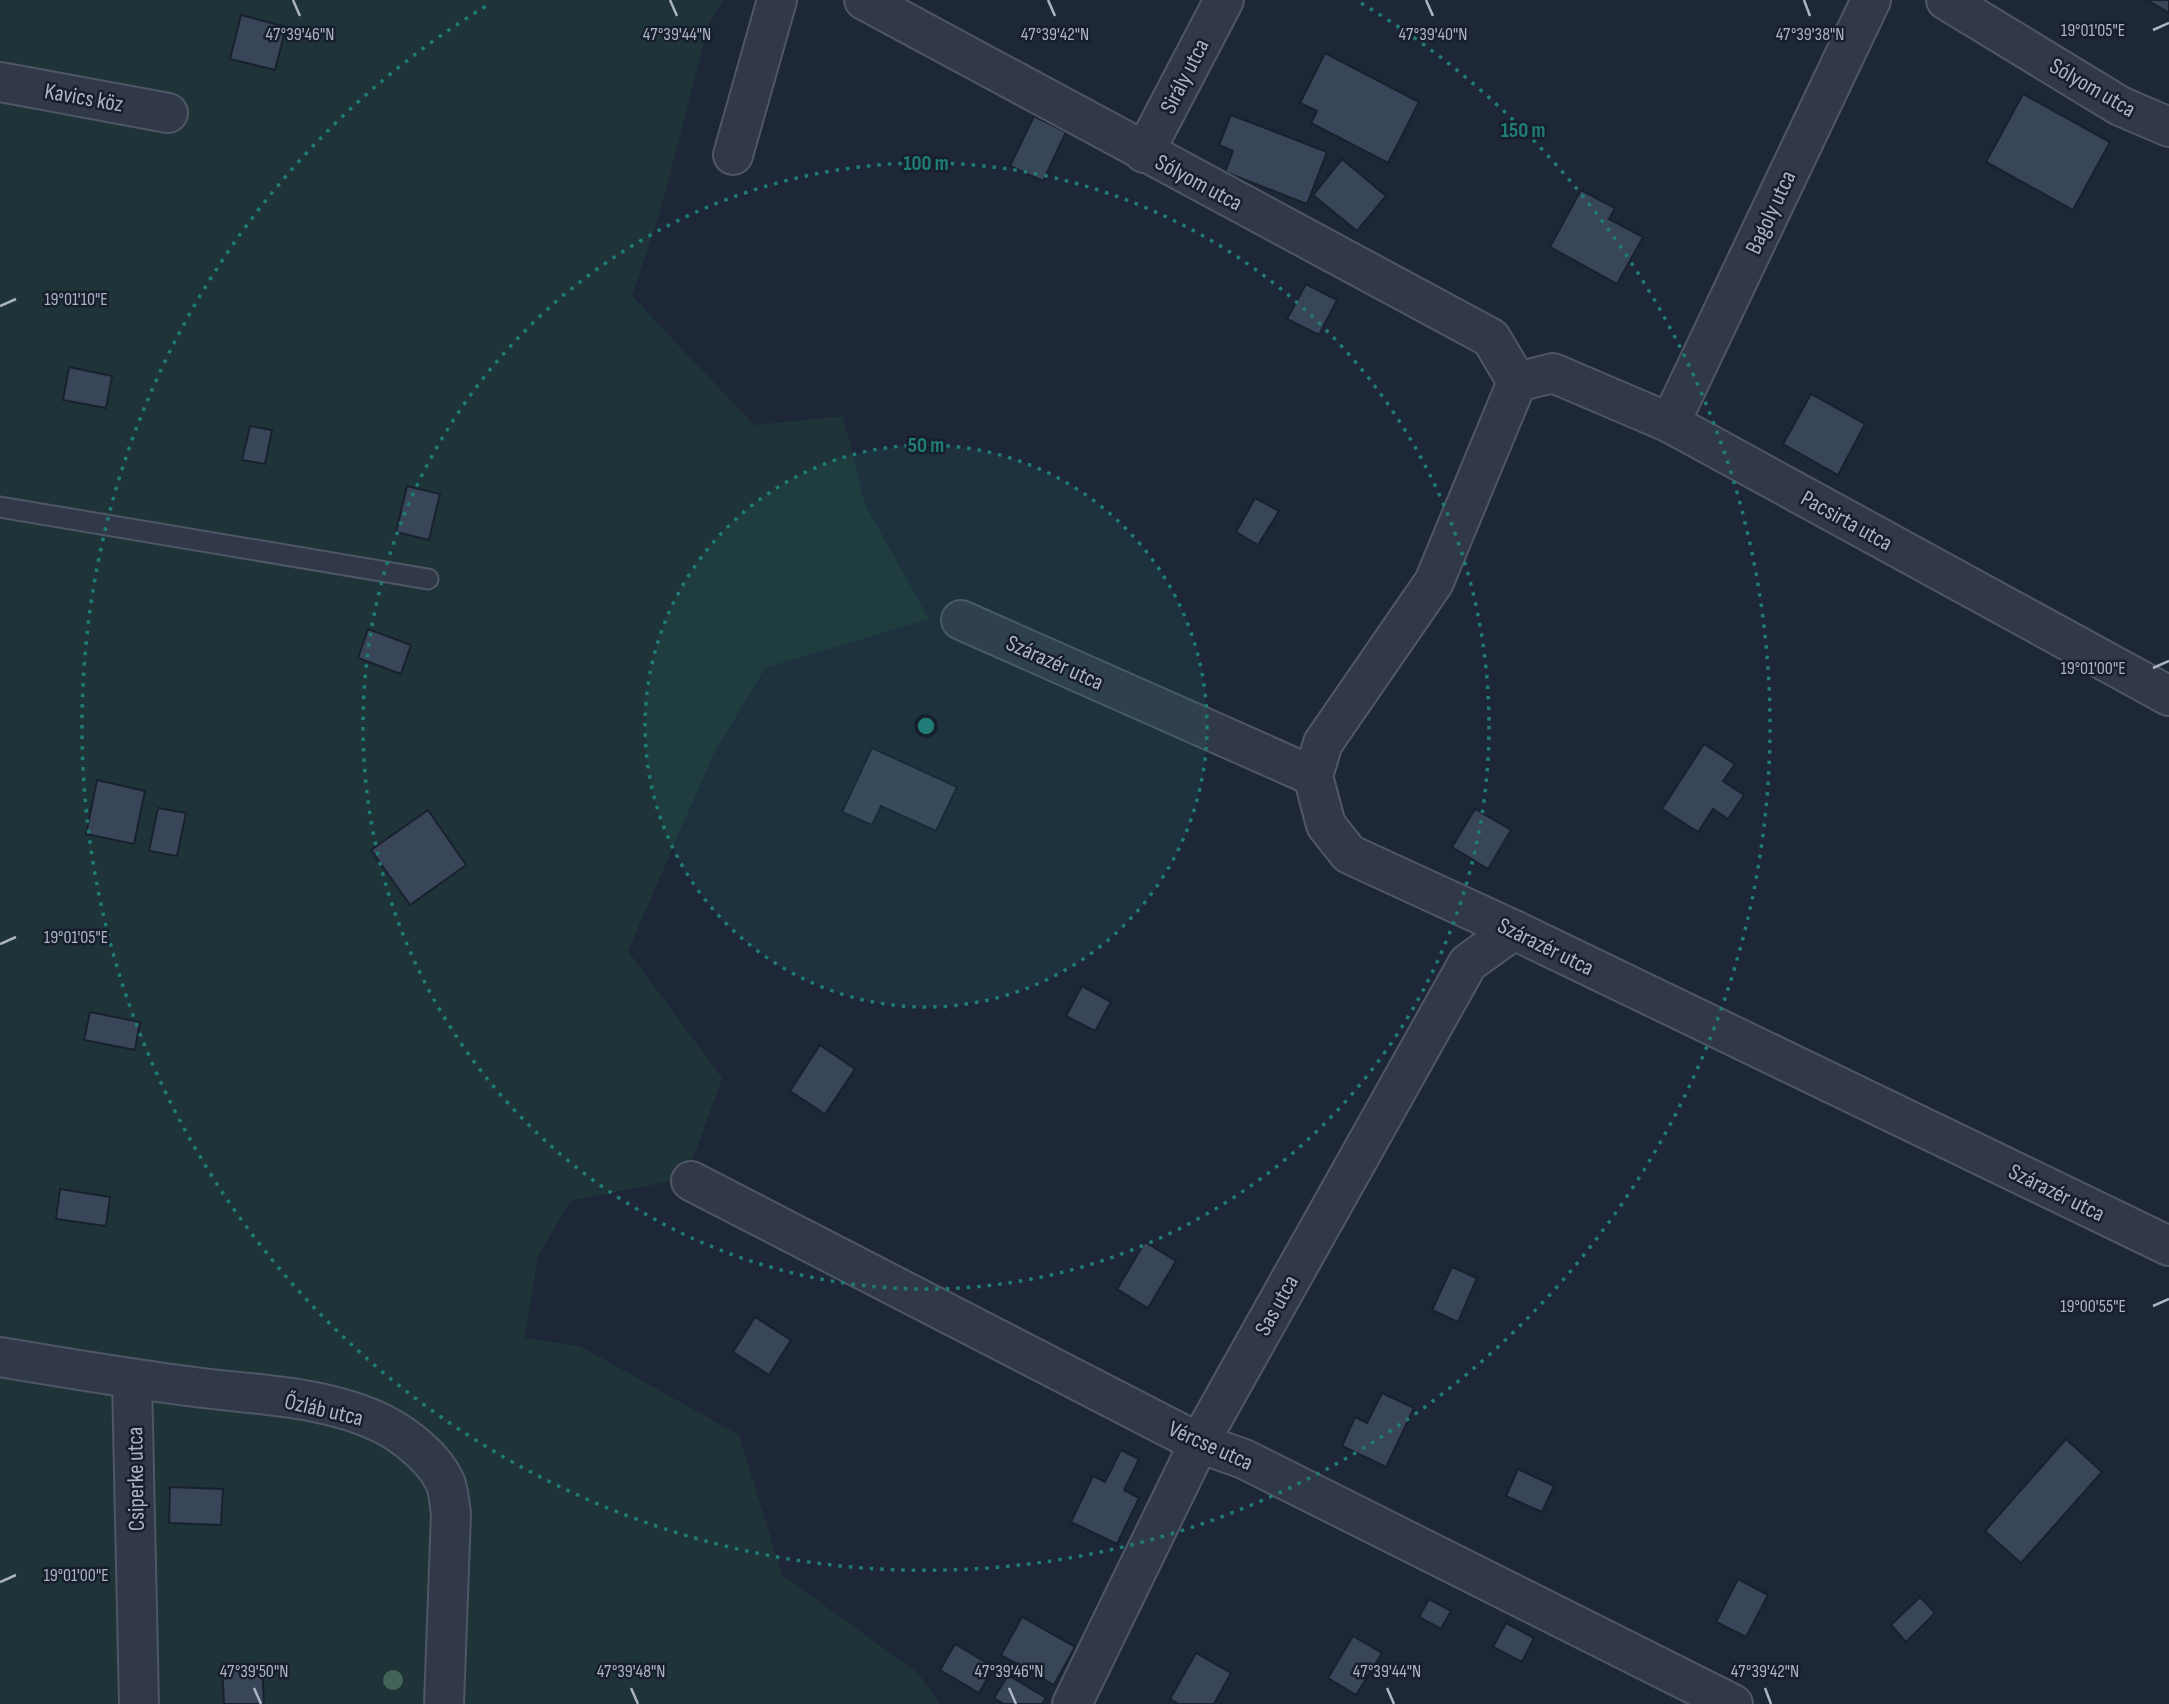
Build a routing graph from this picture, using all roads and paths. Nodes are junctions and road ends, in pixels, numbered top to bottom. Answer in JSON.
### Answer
{"nodes":[{"id":1,"x":777,"y":0,"type":"edge"},
{"id":2,"x":864,"y":0,"type":"edge"},
{"id":3,"x":1224,"y":0,"type":"edge"},
{"id":4,"x":1871,"y":0,"type":"edge"},
{"id":5,"x":1946,"y":0,"type":"edge"},
{"id":6,"x":0,"y":82,"type":"edge"},
{"id":7,"x":168,"y":113,"type":"dead end"},
{"id":8,"x":2169,"y":127,"type":"edge"},
{"id":9,"x":1144,"y":153,"type":"junction"},
{"id":10,"x":733,"y":155,"type":"dead end"},
{"id":11,"x":1517,"y":382,"type":"junction"},
{"id":12,"x":1670,"y":423,"type":"junction"},
{"id":13,"x":0,"y":507,"type":"edge"},
{"id":14,"x":428,"y":579,"type":"dead end"},
{"id":15,"x":961,"y":620,"type":"dead end"},
{"id":16,"x":2169,"y":696,"type":"edge"},
{"id":17,"x":1313,"y":776,"type":"junction"},
{"id":18,"x":1514,"y":930,"type":"junction"},
{"id":19,"x":691,"y":1181,"type":"dead end"},
{"id":20,"x":2169,"y":1246,"type":"edge"},
{"id":21,"x":0,"y":1357,"type":"edge"},
{"id":22,"x":132,"y":1380,"type":"junction"},
{"id":23,"x":1199,"y":1443,"type":"junction"},
{"id":24,"x":139,"y":1704,"type":"edge"},
{"id":25,"x":444,"y":1704,"type":"edge"},
{"id":26,"x":1072,"y":1704,"type":"edge"},
{"id":27,"x":1734,"y":1704,"type":"edge"}],
"edges":[{"from":1,"to":10,"type":"street"},
{"from":2,"to":9,"type":"street","name":"Sólyom utca"},
{"from":3,"to":9,"type":"street","name":"Sirály utca"},
{"from":4,"to":12,"type":"street","name":"Bagoly utca"},
{"from":5,"to":8,"type":"street","name":"Sólyom utca"},
{"from":6,"to":7,"type":"street","name":"Kavics köz"},
{"from":9,"to":11,"type":"street","name":"Sólyom utca"},
{"from":11,"to":12,"type":"street","name":"Pacsirta utca"},
{"from":11,"to":17,"type":"street"},
{"from":12,"to":16,"type":"street","name":"Pacsirta utca"},
{"from":13,"to":14,"type":"lane"},
{"from":15,"to":17,"type":"street","name":"Szárazér utca"},
{"from":17,"to":18,"type":"street","name":"Szárazér utca"},
{"from":18,"to":20,"type":"street","name":"Szárazér utca"},
{"from":18,"to":23,"type":"street","name":"Sas utca"},
{"from":19,"to":23,"type":"street","name":"Vércse utca"},
{"from":21,"to":22,"type":"street","name":"Őzláb utca"},
{"from":22,"to":24,"type":"street","name":"Csiperke utca"},
{"from":22,"to":25,"type":"street","name":"Őzláb utca"},
{"from":23,"to":26,"type":"street","name":"Sas utca"},
{"from":23,"to":27,"type":"street","name":"Vércse utca"}]}
